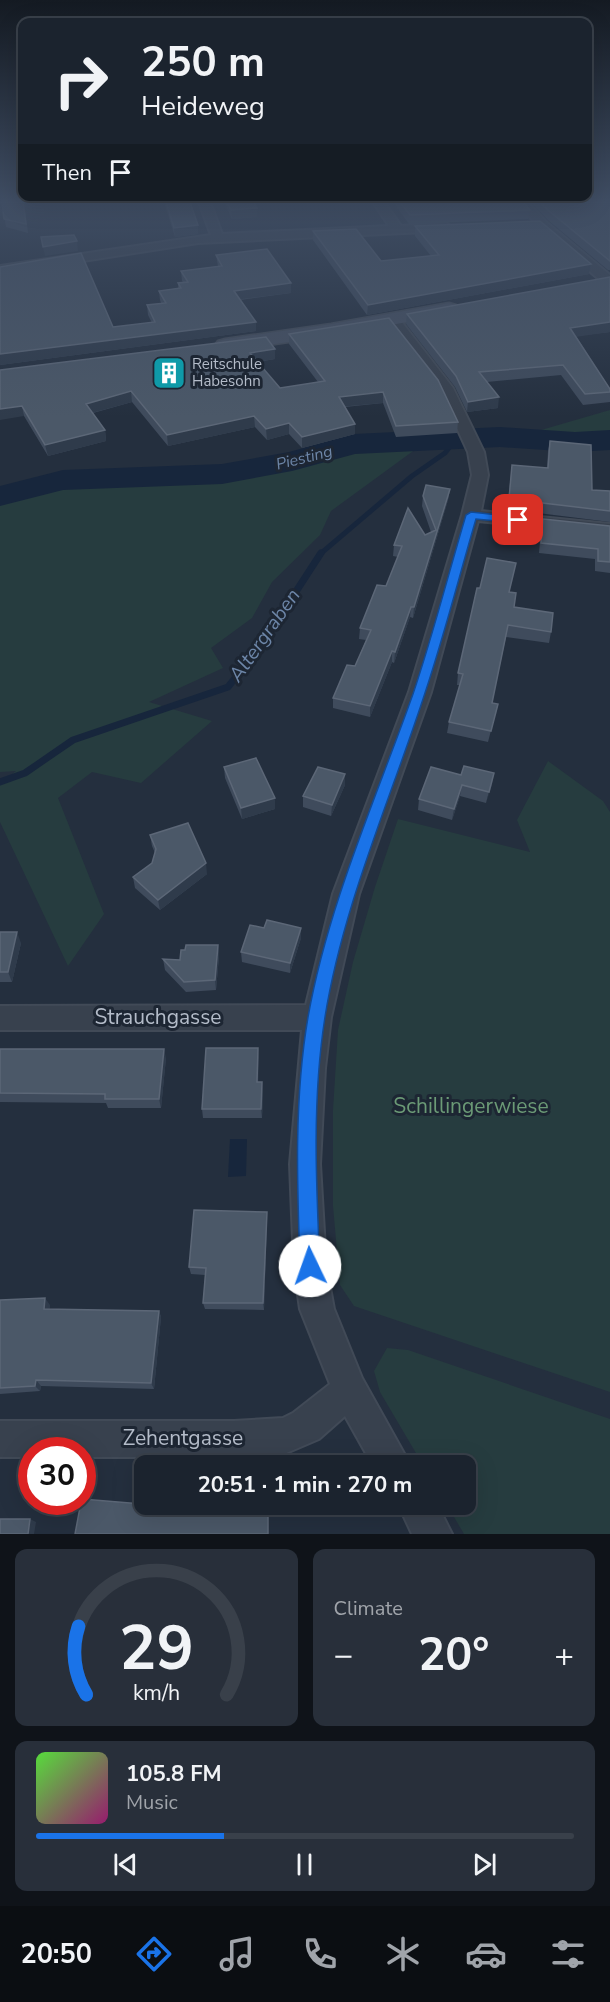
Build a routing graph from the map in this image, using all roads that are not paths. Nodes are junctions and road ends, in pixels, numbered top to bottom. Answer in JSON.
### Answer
{"nodes":[{"id":1,"x":608,"y":279,"type":"edge"},
{"id":2,"x":584,"y":283,"type":"edge"},
{"id":3,"x":467,"y":305,"type":"edge"},
{"id":4,"x":392,"y":319,"type":"junction"},
{"id":5,"x":207,"y":347,"type":"edge"},
{"id":6,"x":471,"y":515,"type":"junction"},
{"id":7,"x":610,"y":529,"type":"edge"},
{"id":8,"x":317,"y":1017,"type":"junction"},
{"id":9,"x":0,"y":1018,"type":"edge"},
{"id":10,"x":350,"y":1389,"type":"junction"},
{"id":11,"x":0,"y":1439,"type":"edge"},
{"id":12,"x":387,"y":1455,"type":"edge"},
{"id":13,"x":423,"y":1515,"type":"edge"},
{"id":14,"x":434,"y":1534,"type":"edge"}],
"edges":[{"from":1,"to":2,"type":"main road"},
{"from":3,"to":4,"type":"main road"},
{"from":4,"to":5,"type":"main road"},
{"from":4,"to":6,"type":"street"},
{"from":6,"to":7,"type":"street"},
{"from":6,"to":8,"type":"street"},
{"from":8,"to":9,"type":"street","name":"Strauchgasse"},
{"from":8,"to":10,"type":"street"},
{"from":10,"to":11,"type":"street","name":"Zehentgasse"},
{"from":10,"to":12,"type":"street"},
{"from":13,"to":14,"type":"street"}]}
